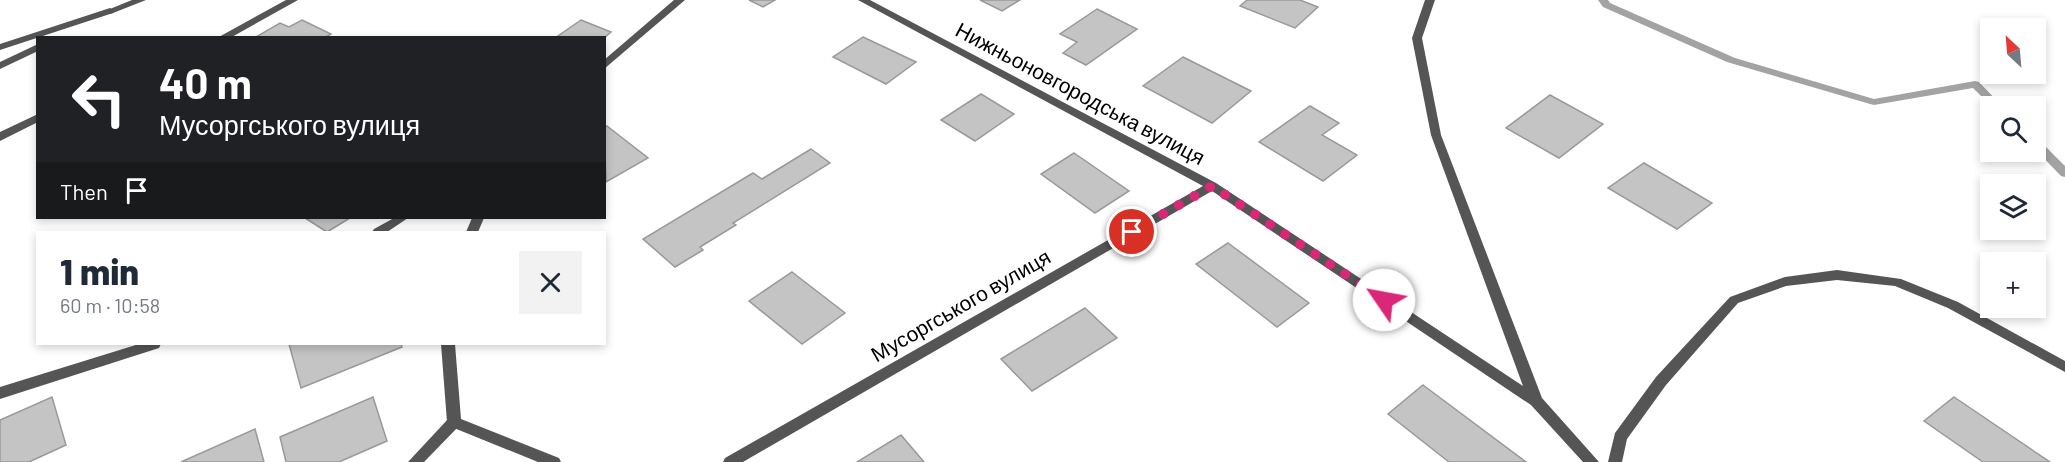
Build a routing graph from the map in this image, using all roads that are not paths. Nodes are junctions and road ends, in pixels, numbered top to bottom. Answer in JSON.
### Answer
{"nodes":[{"id":1,"x":119,"y":0,"type":"edge"},
{"id":2,"x":141,"y":0,"type":"edge"},
{"id":3,"x":293,"y":0,"type":"edge"},
{"id":4,"x":680,"y":0,"type":"edge"},
{"id":5,"x":863,"y":0,"type":"edge"},
{"id":6,"x":1430,"y":0,"type":"edge"},
{"id":7,"x":110,"y":11,"type":"junction"},
{"id":8,"x":61,"y":36,"type":"edge"},
{"id":9,"x":226,"y":36,"type":"edge"},
{"id":10,"x":0,"y":46,"type":"edge"},
{"id":11,"x":36,"y":48,"type":"edge"},
{"id":12,"x":606,"y":64,"type":"edge"},
{"id":13,"x":0,"y":66,"type":"edge"},
{"id":14,"x":36,"y":118,"type":"edge"},
{"id":15,"x":0,"y":137,"type":"edge"},
{"id":16,"x":1212,"y":186,"type":"junction"},
{"id":17,"x":400,"y":219,"type":"edge"},
{"id":18,"x":380,"y":231,"type":"edge"},
{"id":19,"x":151,"y":345,"type":"edge"},
{"id":20,"x":448,"y":345,"type":"edge"},
{"id":21,"x":2065,"y":368,"type":"edge"},
{"id":22,"x":0,"y":393,"type":"edge"},
{"id":23,"x":1536,"y":401,"type":"junction"},
{"id":24,"x":454,"y":422,"type":"junction"},
{"id":25,"x":415,"y":462,"type":"edge"},
{"id":26,"x":554,"y":462,"type":"edge"},
{"id":27,"x":730,"y":462,"type":"edge"},
{"id":28,"x":1592,"y":462,"type":"edge"},
{"id":29,"x":1616,"y":462,"type":"edge"}],
"edges":[{"from":1,"to":7,"type":"street"},
{"from":2,"to":7,"type":"street"},
{"from":3,"to":9,"type":"street"},
{"from":4,"to":12,"type":"street"},
{"from":5,"to":16,"type":"street","name":"Нижньоновгородська вулиця"},
{"from":6,"to":23,"type":"street"},
{"from":7,"to":8,"type":"street"},
{"from":7,"to":10,"type":"street"},
{"from":11,"to":13,"type":"street"},
{"from":14,"to":15,"type":"street"},
{"from":16,"to":23,"type":"street","name":"Нижньоновгородська вулиця"},
{"from":16,"to":27,"type":"street","name":"Мусоргського вулиця"},
{"from":17,"to":18,"type":"street"},
{"from":19,"to":22,"type":"street"},
{"from":20,"to":24,"type":"street"},
{"from":21,"to":29,"type":"street"},
{"from":23,"to":28,"type":"street","name":"Нижньоновгородська вулиця"},
{"from":24,"to":25,"type":"street"},
{"from":24,"to":26,"type":"street"}]}
